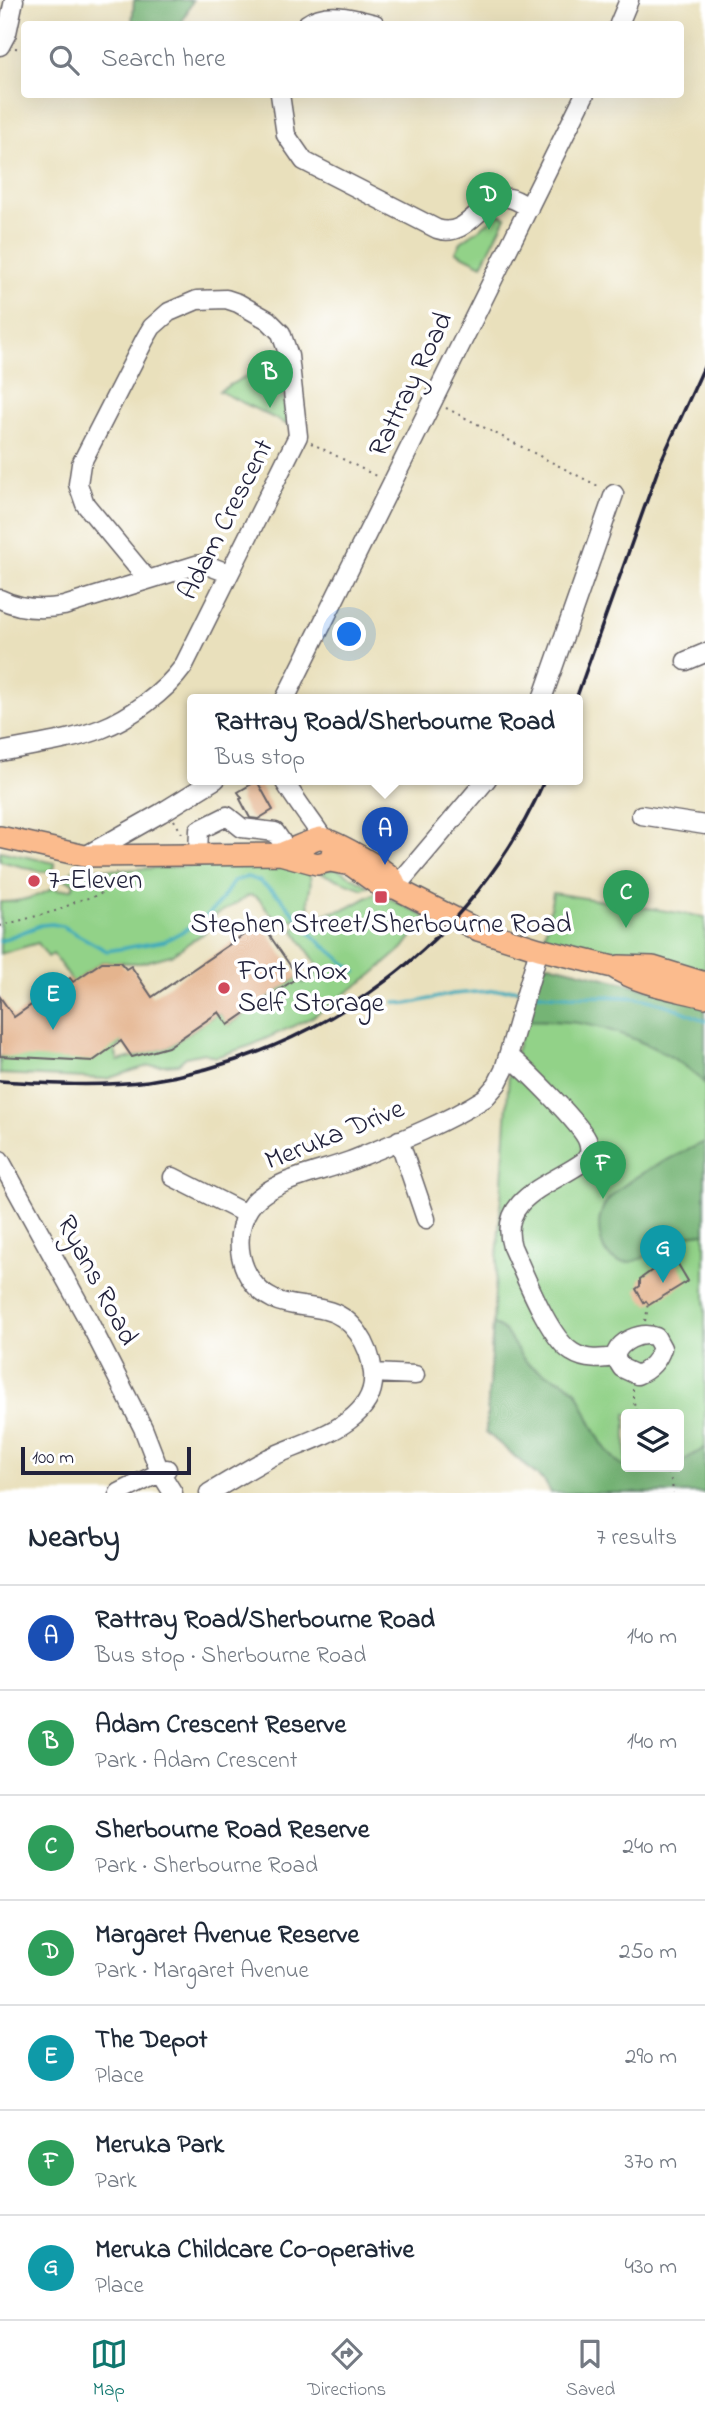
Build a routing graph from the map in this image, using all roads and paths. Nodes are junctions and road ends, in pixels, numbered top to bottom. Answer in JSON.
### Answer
{"nodes":[{"id":1,"x":14,"y":0,"type":"edge"},
{"id":2,"x":629,"y":0,"type":"edge"},
{"id":3,"x":311,"y":21,"type":"edge"},
{"id":4,"x":348,"y":21,"type":"edge"},
{"id":5,"x":620,"y":21,"type":"edge"},
{"id":6,"x":0,"y":46,"type":"edge"},
{"id":7,"x":280,"y":98,"type":"edge"},
{"id":8,"x":583,"y":98,"type":"edge"},
{"id":9,"x":529,"y":208,"type":"junction"},
{"id":10,"x":433,"y":401,"type":"junction"},
{"id":11,"x":298,"y":436,"type":"junction"},
{"id":12,"x":392,"y":484,"type":"junction"},
{"id":13,"x":614,"y":494,"type":"joint"},
{"id":14,"x":228,"y":573,"type":"junction"},
{"id":15,"x":147,"y":579,"type":"junction"},
{"id":16,"x":0,"y":599,"type":"edge"},
{"id":17,"x":705,"y":653,"type":"edge"},
{"id":18,"x":686,"y":661,"type":"dead end"},
{"id":19,"x":287,"y":694,"type":"edge"},
{"id":20,"x":544,"y":694,"type":"edge"},
{"id":21,"x":0,"y":752,"type":"edge"},
{"id":22,"x":206,"y":785,"type":"edge"},
{"id":23,"x":287,"y":785,"type":"edge"},
{"id":24,"x":481,"y":785,"type":"edge"},
{"id":25,"x":168,"y":809,"type":"junction"},
{"id":26,"x":641,"y":815,"type":"dead end"},
{"id":27,"x":705,"y":825,"type":"edge"},
{"id":28,"x":0,"y":837,"type":"edge"},
{"id":29,"x":319,"y":847,"type":"junction"},
{"id":30,"x":284,"y":853,"type":"junction"},
{"id":31,"x":193,"y":854,"type":"junction"},
{"id":32,"x":85,"y":856,"type":"junction"},
{"id":33,"x":116,"y":872,"type":"dead end"},
{"id":34,"x":395,"y":888,"type":"junction"},
{"id":35,"x":0,"y":926,"type":"edge"},
{"id":36,"x":539,"y":949,"type":"junction"},
{"id":37,"x":613,"y":967,"type":"junction"},
{"id":38,"x":705,"y":983,"type":"edge"},
{"id":39,"x":705,"y":997,"type":"edge"},
{"id":40,"x":509,"y":1056,"type":"junction"},
{"id":41,"x":399,"y":1140,"type":"junction"},
{"id":42,"x":0,"y":1160,"type":"edge"},
{"id":43,"x":173,"y":1177,"type":"dead end"},
{"id":44,"x":246,"y":1214,"type":"junction"},
{"id":45,"x":426,"y":1219,"type":"dead end"},
{"id":46,"x":646,"y":1303,"type":"dead end"},
{"id":47,"x":642,"y":1335,"type":"junction"},
{"id":48,"x":615,"y":1357,"type":"junction"},
{"id":49,"x":373,"y":1373,"type":"junction"},
{"id":50,"x":415,"y":1375,"type":"dead end"},
{"id":51,"x":636,"y":1375,"type":"junction"},
{"id":52,"x":636,"y":1409,"type":"edge"},
{"id":53,"x":163,"y":1470,"type":"junction"},
{"id":54,"x":667,"y":1472,"type":"edge"},
{"id":55,"x":119,"y":1493,"type":"edge"},
{"id":56,"x":173,"y":1493,"type":"edge"},
{"id":57,"x":184,"y":1493,"type":"edge"},
{"id":58,"x":209,"y":1493,"type":"edge"},
{"id":59,"x":673,"y":1493,"type":"edge"}],
"edges":[{"from":1,"to":6,"type":"street"},
{"from":2,"to":5,"type":"street"},
{"from":3,"to":4,"type":"street"},
{"from":7,"to":9,"type":"street"},
{"from":8,"to":9,"type":"street","name":"Rattray Road"},
{"from":9,"to":10,"type":"street","name":"Rattray Road"},
{"from":10,"to":12,"type":"street","name":"Rattray Road"},
{"from":10,"to":13,"type":"path"},
{"from":11,"to":12,"type":"path"},
{"from":11,"to":14,"type":"street","name":"Adam Crescent"},
{"from":11,"to":15,"type":"street","name":"Adam Crescent"},
{"from":12,"to":19,"type":"street","name":"Rattray Road"},
{"from":13,"to":20,"type":"street"},
{"from":14,"to":15,"type":"street"},
{"from":14,"to":21,"type":"street","name":"Adam Crescent"},
{"from":15,"to":16,"type":"street"},
{"from":17,"to":18,"type":"street"},
{"from":22,"to":25,"type":"street"},
{"from":23,"to":29,"type":"street"},
{"from":24,"to":34,"type":"street"},
{"from":25,"to":31,"type":"path"},
{"from":25,"to":32,"type":"street"},
{"from":26,"to":27,"type":"street"},
{"from":28,"to":32,"type":"main road"},
{"from":29,"to":30,"type":"main road"},
{"from":29,"to":34,"type":"main road"},
{"from":30,"to":31,"type":"main road"},
{"from":30,"to":31,"type":"street"},
{"from":31,"to":32,"type":"main road"},
{"from":33,"to":35,"type":"path"},
{"from":34,"to":36,"type":"main road"},
{"from":36,"to":37,"type":"main road"},
{"from":36,"to":40,"type":"street","name":"Meruka Drive"},
{"from":37,"to":38,"type":"main road"},
{"from":37,"to":39,"type":"main road"},
{"from":40,"to":41,"type":"street","name":"Meruka Drive"},
{"from":40,"to":48,"type":"street"},
{"from":41,"to":44,"type":"street","name":"Meruka Drive"},
{"from":41,"to":45,"type":"street"},
{"from":42,"to":53,"type":"street","name":"Ryans Road"},
{"from":43,"to":44,"type":"street"},
{"from":44,"to":49,"type":"street"},
{"from":46,"to":47,"type":"path"},
{"from":47,"to":48,"type":"street"},
{"from":47,"to":51,"type":"street"},
{"from":48,"to":51,"type":"street"},
{"from":49,"to":50,"type":"street"},
{"from":49,"to":58,"type":"street"},
{"from":51,"to":52,"type":"path"},
{"from":53,"to":55,"type":"street"},
{"from":53,"to":56,"type":"street","name":"Ryans Road"},
{"from":53,"to":57,"type":"street","name":"Ryans Road"},
{"from":54,"to":59,"type":"path"}]}
